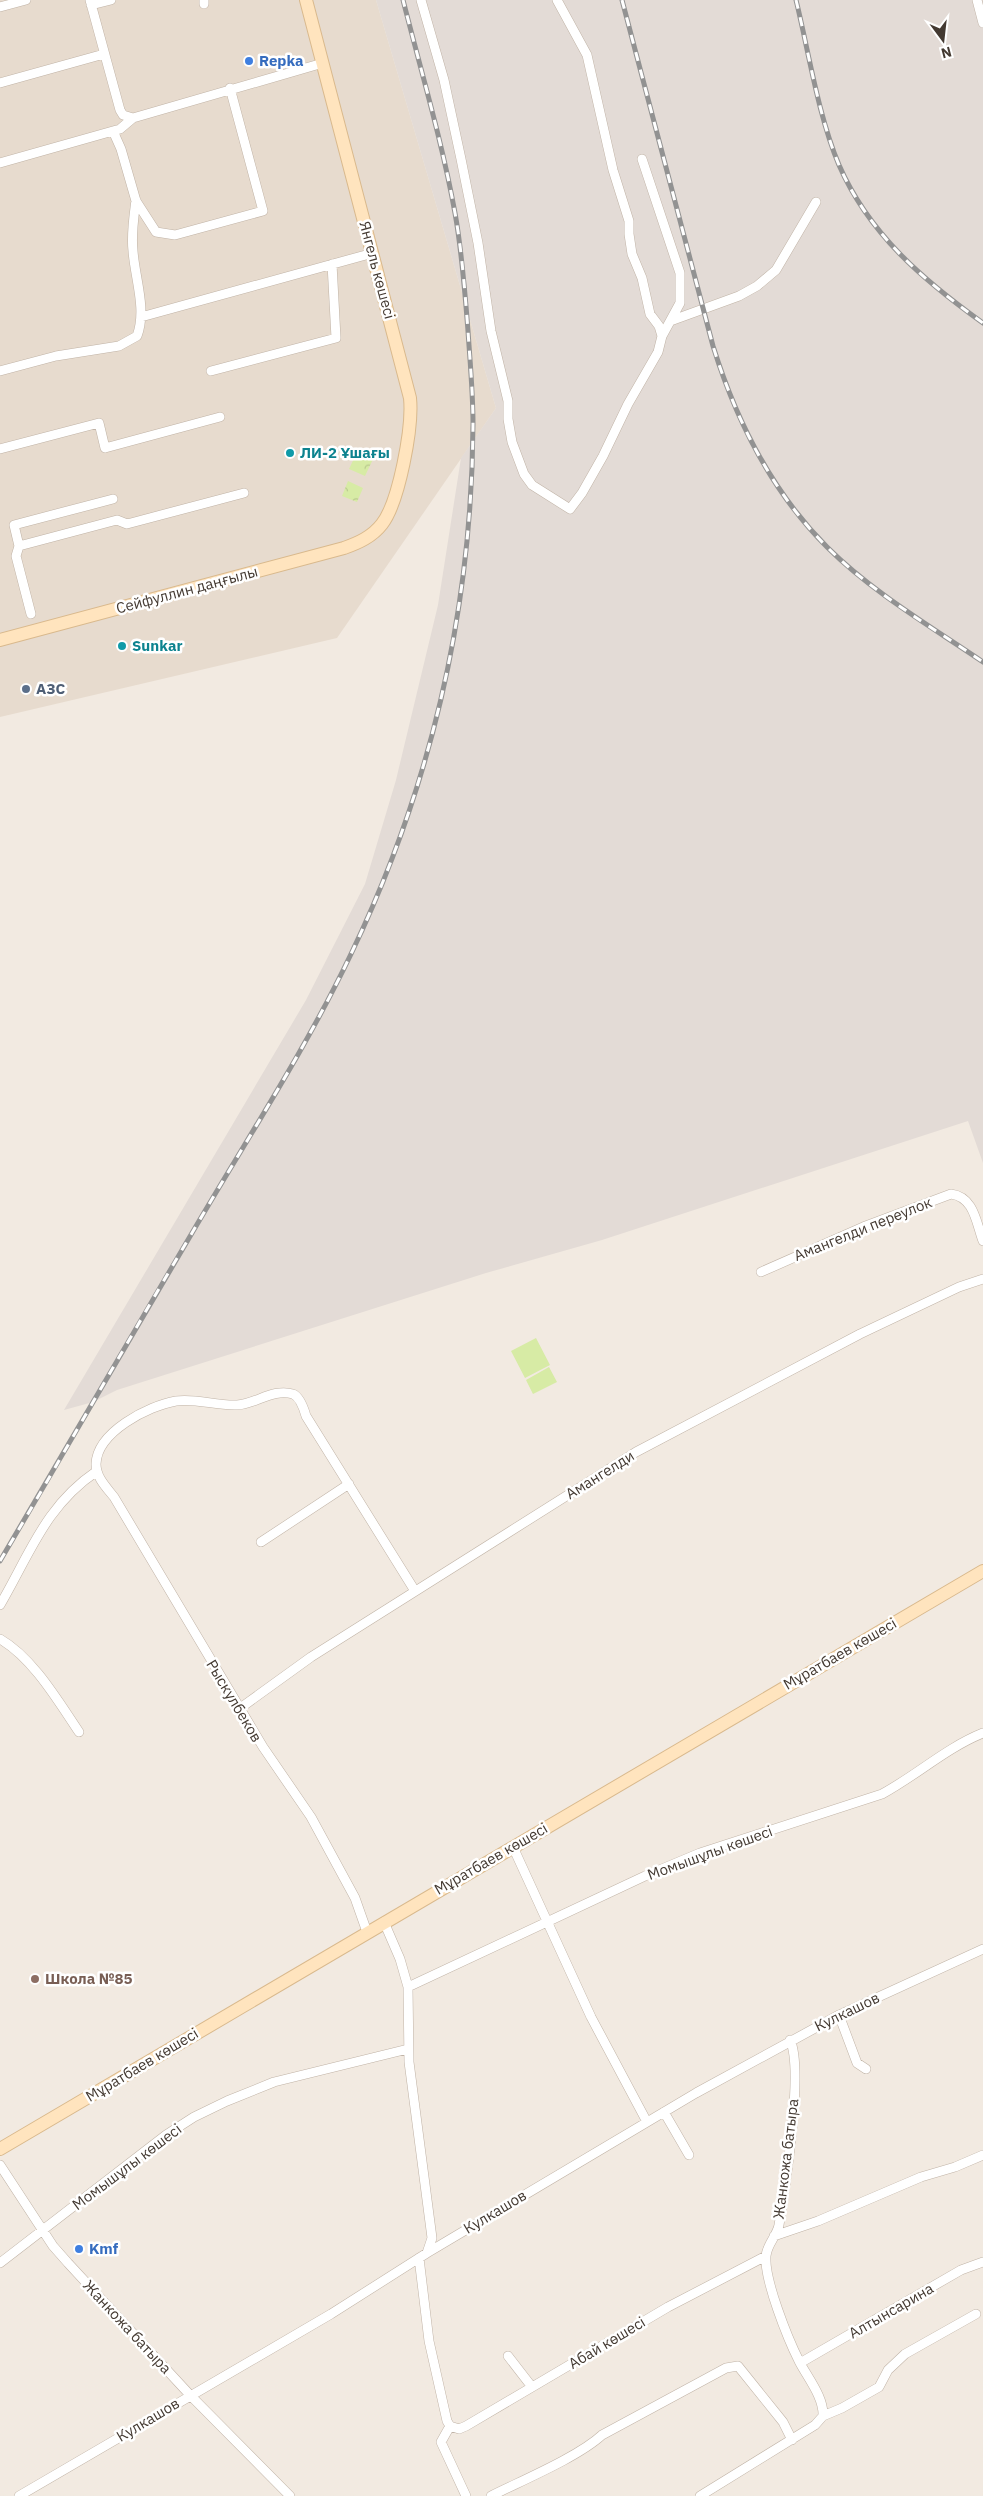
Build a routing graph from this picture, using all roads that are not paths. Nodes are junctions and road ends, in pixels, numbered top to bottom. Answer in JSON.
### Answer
{"nodes":[{"id":1,"x":26,"y":0,"type":"edge"},
{"id":2,"x":111,"y":0,"type":"edge"},
{"id":3,"x":306,"y":0,"type":"edge"},
{"id":4,"x":421,"y":0,"type":"edge"},
{"id":5,"x":557,"y":0,"type":"edge"},
{"id":6,"x":977,"y":0,"type":"edge"},
{"id":7,"x":90,"y":3,"type":"edge"},
{"id":8,"x":0,"y":7,"type":"edge"},
{"id":9,"x":983,"y":23,"type":"edge"},
{"id":10,"x":104,"y":54,"type":"junction"},
{"id":11,"x":322,"y":63,"type":"junction"},
{"id":12,"x":0,"y":83,"type":"edge"},
{"id":13,"x":230,"y":88,"type":"junction"},
{"id":14,"x":133,"y":118,"type":"junction"},
{"id":15,"x":113,"y":131,"type":"junction"},
{"id":16,"x":642,"y":159,"type":"dead end"},
{"id":17,"x":0,"y":163,"type":"edge"},
{"id":18,"x":136,"y":200,"type":"junction"},
{"id":19,"x":816,"y":202,"type":"dead end"},
{"id":20,"x":373,"y":253,"type":"junction"},
{"id":21,"x":332,"y":264,"type":"junction"},
{"id":22,"x":141,"y":316,"type":"junction"},
{"id":23,"x":672,"y":320,"type":"junction"},
{"id":24,"x":662,"y":336,"type":"junction"},
{"id":25,"x":0,"y":371,"type":"edge"},
{"id":26,"x":211,"y":371,"type":"dead end"},
{"id":27,"x":220,"y":417,"type":"dead end"},
{"id":28,"x":0,"y":450,"type":"edge"},
{"id":29,"x":244,"y":493,"type":"dead end"},
{"id":30,"x":113,"y":498,"type":"dead end"},
{"id":31,"x":371,"y":535,"type":"joint"},
{"id":32,"x":19,"y":546,"type":"junction"},
{"id":33,"x":31,"y":614,"type":"dead end"},
{"id":34,"x":0,"y":640,"type":"edge"},
{"id":35,"x":983,"y":1241,"type":"edge"},
{"id":36,"x":761,"y":1272,"type":"dead end"},
{"id":37,"x":983,"y":1279,"type":"edge"},
{"id":38,"x":97,"y":1471,"type":"junction"},
{"id":39,"x":349,"y":1484,"type":"junction"},
{"id":40,"x":261,"y":1542,"type":"dead end"},
{"id":41,"x":983,"y":1571,"type":"edge"},
{"id":42,"x":415,"y":1591,"type":"junction"},
{"id":43,"x":0,"y":1605,"type":"edge"},
{"id":44,"x":0,"y":1639,"type":"edge"},
{"id":45,"x":239,"y":1709,"type":"junction"},
{"id":46,"x":79,"y":1732,"type":"dead end"},
{"id":47,"x":983,"y":1733,"type":"edge"},
{"id":48,"x":514,"y":1847,"type":"junction"},
{"id":49,"x":384,"y":1922,"type":"junction"},
{"id":50,"x":547,"y":1922,"type":"junction"},
{"id":51,"x":367,"y":1932,"type":"junction"},
{"id":52,"x":983,"y":1948,"type":"edge"},
{"id":53,"x":408,"y":1987,"type":"junction"},
{"id":54,"x":839,"y":2015,"type":"junction"},
{"id":55,"x":790,"y":2040,"type":"junction"},
{"id":56,"x":408,"y":2049,"type":"junction"},
{"id":57,"x":866,"y":2069,"type":"dead end"},
{"id":58,"x":664,"y":2112,"type":"junction"},
{"id":59,"x":647,"y":2122,"type":"junction"},
{"id":60,"x":0,"y":2149,"type":"edge"},
{"id":61,"x":689,"y":2155,"type":"dead end"},
{"id":62,"x":983,"y":2156,"type":"edge"},
{"id":63,"x":0,"y":2165,"type":"edge"},
{"id":64,"x":44,"y":2231,"type":"junction"},
{"id":65,"x":774,"y":2236,"type":"junction"},
{"id":66,"x":428,"y":2252,"type":"junction"},
{"id":67,"x":766,"y":2256,"type":"junction"},
{"id":68,"x":419,"y":2258,"type":"junction"},
{"id":69,"x":983,"y":2262,"type":"edge"},
{"id":70,"x":0,"y":2263,"type":"edge"},
{"id":71,"x":976,"y":2314,"type":"dead end"},
{"id":72,"x":508,"y":2356,"type":"dead end"},
{"id":73,"x":800,"y":2363,"type":"junction"},
{"id":74,"x":532,"y":2387,"type":"junction"},
{"id":75,"x":190,"y":2395,"type":"junction"},
{"id":76,"x":823,"y":2416,"type":"junction"},
{"id":77,"x":450,"y":2426,"type":"junction"},
{"id":78,"x":792,"y":2440,"type":"junction"},
{"id":79,"x":19,"y":2496,"type":"edge"},
{"id":80,"x":290,"y":2496,"type":"edge"},
{"id":81,"x":466,"y":2496,"type":"edge"},
{"id":82,"x":491,"y":2496,"type":"edge"},
{"id":83,"x":700,"y":2496,"type":"edge"}],
"edges":[{"from":1,"to":8,"type":"street"},
{"from":2,"to":7,"type":"street"},
{"from":3,"to":11,"type":"street","name":"Янгель көшесі"},
{"from":4,"to":24,"type":"street"},
{"from":5,"to":24,"type":"street"},
{"from":6,"to":9,"type":"street"},
{"from":7,"to":10,"type":"street"},
{"from":10,"to":12,"type":"street"},
{"from":10,"to":14,"type":"street"},
{"from":11,"to":13,"type":"street"},
{"from":11,"to":20,"type":"street","name":"Янгель көшесі"},
{"from":13,"to":14,"type":"street"},
{"from":13,"to":18,"type":"street"},
{"from":14,"to":15,"type":"street"},
{"from":15,"to":17,"type":"street"},
{"from":15,"to":18,"type":"street"},
{"from":16,"to":23,"type":"street"},
{"from":18,"to":22,"type":"street"},
{"from":19,"to":23,"type":"street"},
{"from":20,"to":21,"type":"street"},
{"from":20,"to":31,"type":"street","name":"Янгель көшесі"},
{"from":21,"to":22,"type":"street"},
{"from":21,"to":26,"type":"street"},
{"from":22,"to":25,"type":"street"},
{"from":23,"to":24,"type":"street"},
{"from":27,"to":28,"type":"street"},
{"from":29,"to":32,"type":"street"},
{"from":30,"to":32,"type":"street"},
{"from":31,"to":34,"type":"street","name":"Сейфуллин даңғылы"},
{"from":32,"to":33,"type":"street"},
{"from":35,"to":36,"type":"street","name":"Амангелди переулок"},
{"from":37,"to":42,"type":"street","name":"Амангелди"},
{"from":38,"to":39,"type":"street"},
{"from":38,"to":43,"type":"street"},
{"from":38,"to":45,"type":"street","name":"Рыскулбеков"},
{"from":39,"to":40,"type":"street"},
{"from":39,"to":42,"type":"street"},
{"from":41,"to":48,"type":"street","name":"Мұратбаев көшесі"},
{"from":42,"to":45,"type":"street","name":"Амангелди"},
{"from":44,"to":46,"type":"street"},
{"from":45,"to":51,"type":"street","name":"Рыскулбеков"},
{"from":47,"to":50,"type":"street","name":"Момышұлы көшесі"},
{"from":48,"to":49,"type":"street","name":"Мұратбаев көшесі"},
{"from":48,"to":50,"type":"street"},
{"from":49,"to":51,"type":"street","name":"Мұратбаев көшесі"},
{"from":49,"to":53,"type":"street"},
{"from":50,"to":53,"type":"street","name":"Момышұлы көшесі"},
{"from":50,"to":59,"type":"street"},
{"from":51,"to":60,"type":"street","name":"Мұратбаев көшесі"},
{"from":52,"to":54,"type":"street","name":"Кулкашов"},
{"from":53,"to":56,"type":"street"},
{"from":54,"to":55,"type":"street","name":"Кулкашов"},
{"from":54,"to":57,"type":"street"},
{"from":55,"to":58,"type":"street","name":"Кулкашов"},
{"from":55,"to":65,"type":"street","name":"Жанкожа батыра"},
{"from":56,"to":64,"type":"street","name":"Момышұлы көшесі"},
{"from":56,"to":66,"type":"street"},
{"from":58,"to":59,"type":"street","name":"Кулкашов"},
{"from":58,"to":61,"type":"street"},
{"from":59,"to":66,"type":"street","name":"Кулкашов"},
{"from":62,"to":65,"type":"street"},
{"from":63,"to":64,"type":"street","name":"Жанкожа батыра"},
{"from":64,"to":70,"type":"street","name":"Момышұлы көшесі"},
{"from":64,"to":75,"type":"street","name":"Жанкожа батыра"},
{"from":65,"to":67,"type":"street","name":"Жанкожа батыра"},
{"from":66,"to":68,"type":"street","name":"Кулкашов"},
{"from":67,"to":73,"type":"street"},
{"from":67,"to":74,"type":"street","name":"Абай көшесі"},
{"from":68,"to":75,"type":"street","name":"Кулкашов"},
{"from":68,"to":77,"type":"street"},
{"from":69,"to":73,"type":"street","name":"Алтынсарина"},
{"from":71,"to":76,"type":"street"},
{"from":72,"to":74,"type":"street"},
{"from":73,"to":76,"type":"street"},
{"from":74,"to":77,"type":"street","name":"Абай көшесі"},
{"from":75,"to":79,"type":"street","name":"Кулкашов"},
{"from":75,"to":80,"type":"street","name":"Жанкожа батыра"},
{"from":76,"to":78,"type":"street"},
{"from":77,"to":81,"type":"street"},
{"from":78,"to":82,"type":"street"},
{"from":78,"to":83,"type":"street"}]}
